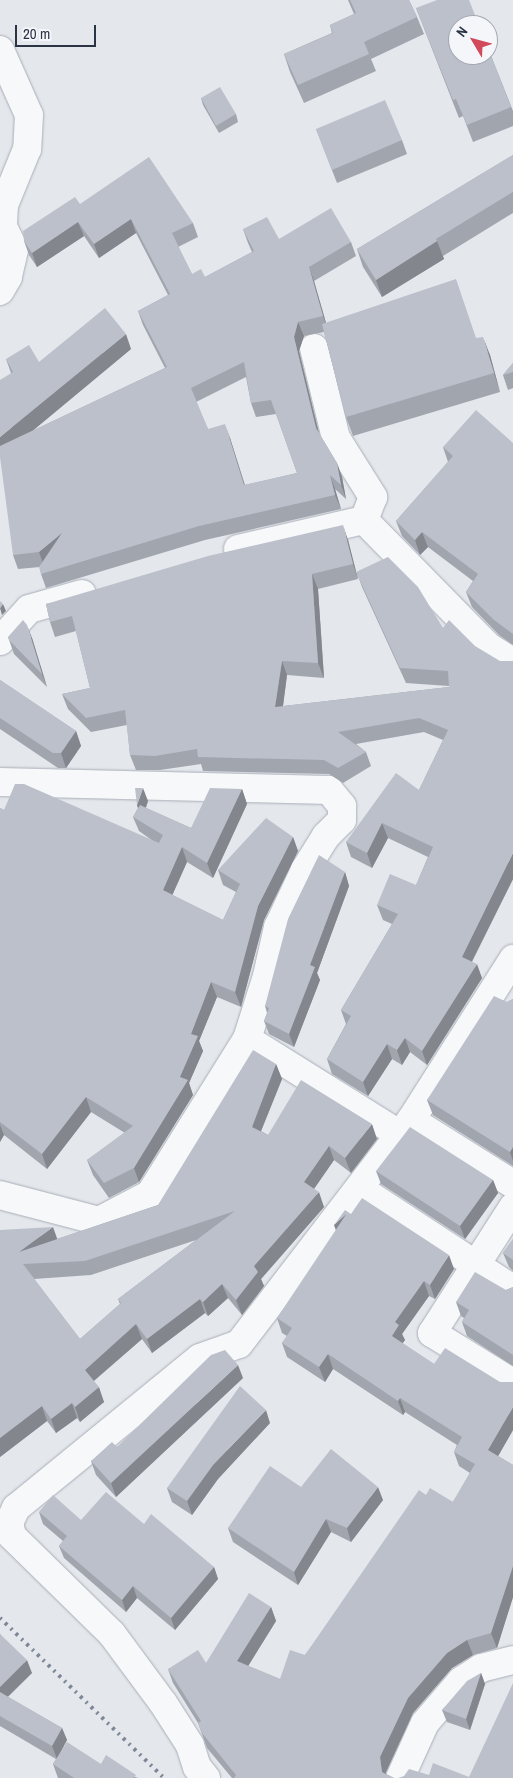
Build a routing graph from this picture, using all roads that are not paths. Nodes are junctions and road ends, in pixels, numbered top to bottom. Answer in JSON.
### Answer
{"nodes":[{"id":1,"x":0,"y":50,"type":"edge"},
{"id":2,"x":0,"y":291,"type":"edge"},
{"id":3,"x":314,"y":348,"type":"dead end"},
{"id":4,"x":364,"y":520,"type":"junction"},
{"id":5,"x":209,"y":555,"type":"edge"},
{"id":6,"x":105,"y":587,"type":"edge"},
{"id":7,"x":0,"y":641,"type":"edge"},
{"id":8,"x":513,"y":662,"type":"edge"},
{"id":9,"x":0,"y":782,"type":"edge"},
{"id":10,"x":513,"y":959,"type":"edge"},
{"id":11,"x":504,"y":994,"type":"edge"},
{"id":12,"x":247,"y":1039,"type":"junction"},
{"id":13,"x":405,"y":1127,"type":"junction"},
{"id":14,"x":513,"y":1184,"type":"edge"},
{"id":15,"x":360,"y":1189,"type":"junction"},
{"id":16,"x":0,"y":1195,"type":"edge"},
{"id":17,"x":513,"y":1207,"type":"edge"},
{"id":18,"x":475,"y":1265,"type":"junction"},
{"id":19,"x":513,"y":1289,"type":"edge"},
{"id":20,"x":513,"y":1383,"type":"edge"},
{"id":21,"x":513,"y":1660,"type":"edge"},
{"id":22,"x":206,"y":1778,"type":"edge"},
{"id":23,"x":400,"y":1778,"type":"edge"}],
"edges":[{"from":1,"to":2,"type":"street"},
{"from":3,"to":4,"type":"street"},
{"from":4,"to":5,"type":"street"},
{"from":4,"to":8,"type":"street"},
{"from":6,"to":7,"type":"street"},
{"from":9,"to":12,"type":"street"},
{"from":10,"to":11,"type":"street"},
{"from":11,"to":13,"type":"street"},
{"from":12,"to":13,"type":"street"},
{"from":12,"to":16,"type":"street"},
{"from":13,"to":14,"type":"street"},
{"from":13,"to":15,"type":"street"},
{"from":15,"to":18,"type":"street"},
{"from":15,"to":22,"type":"street"},
{"from":17,"to":18,"type":"street"},
{"from":18,"to":19,"type":"street"},
{"from":18,"to":20,"type":"street"},
{"from":21,"to":23,"type":"street"}]}
